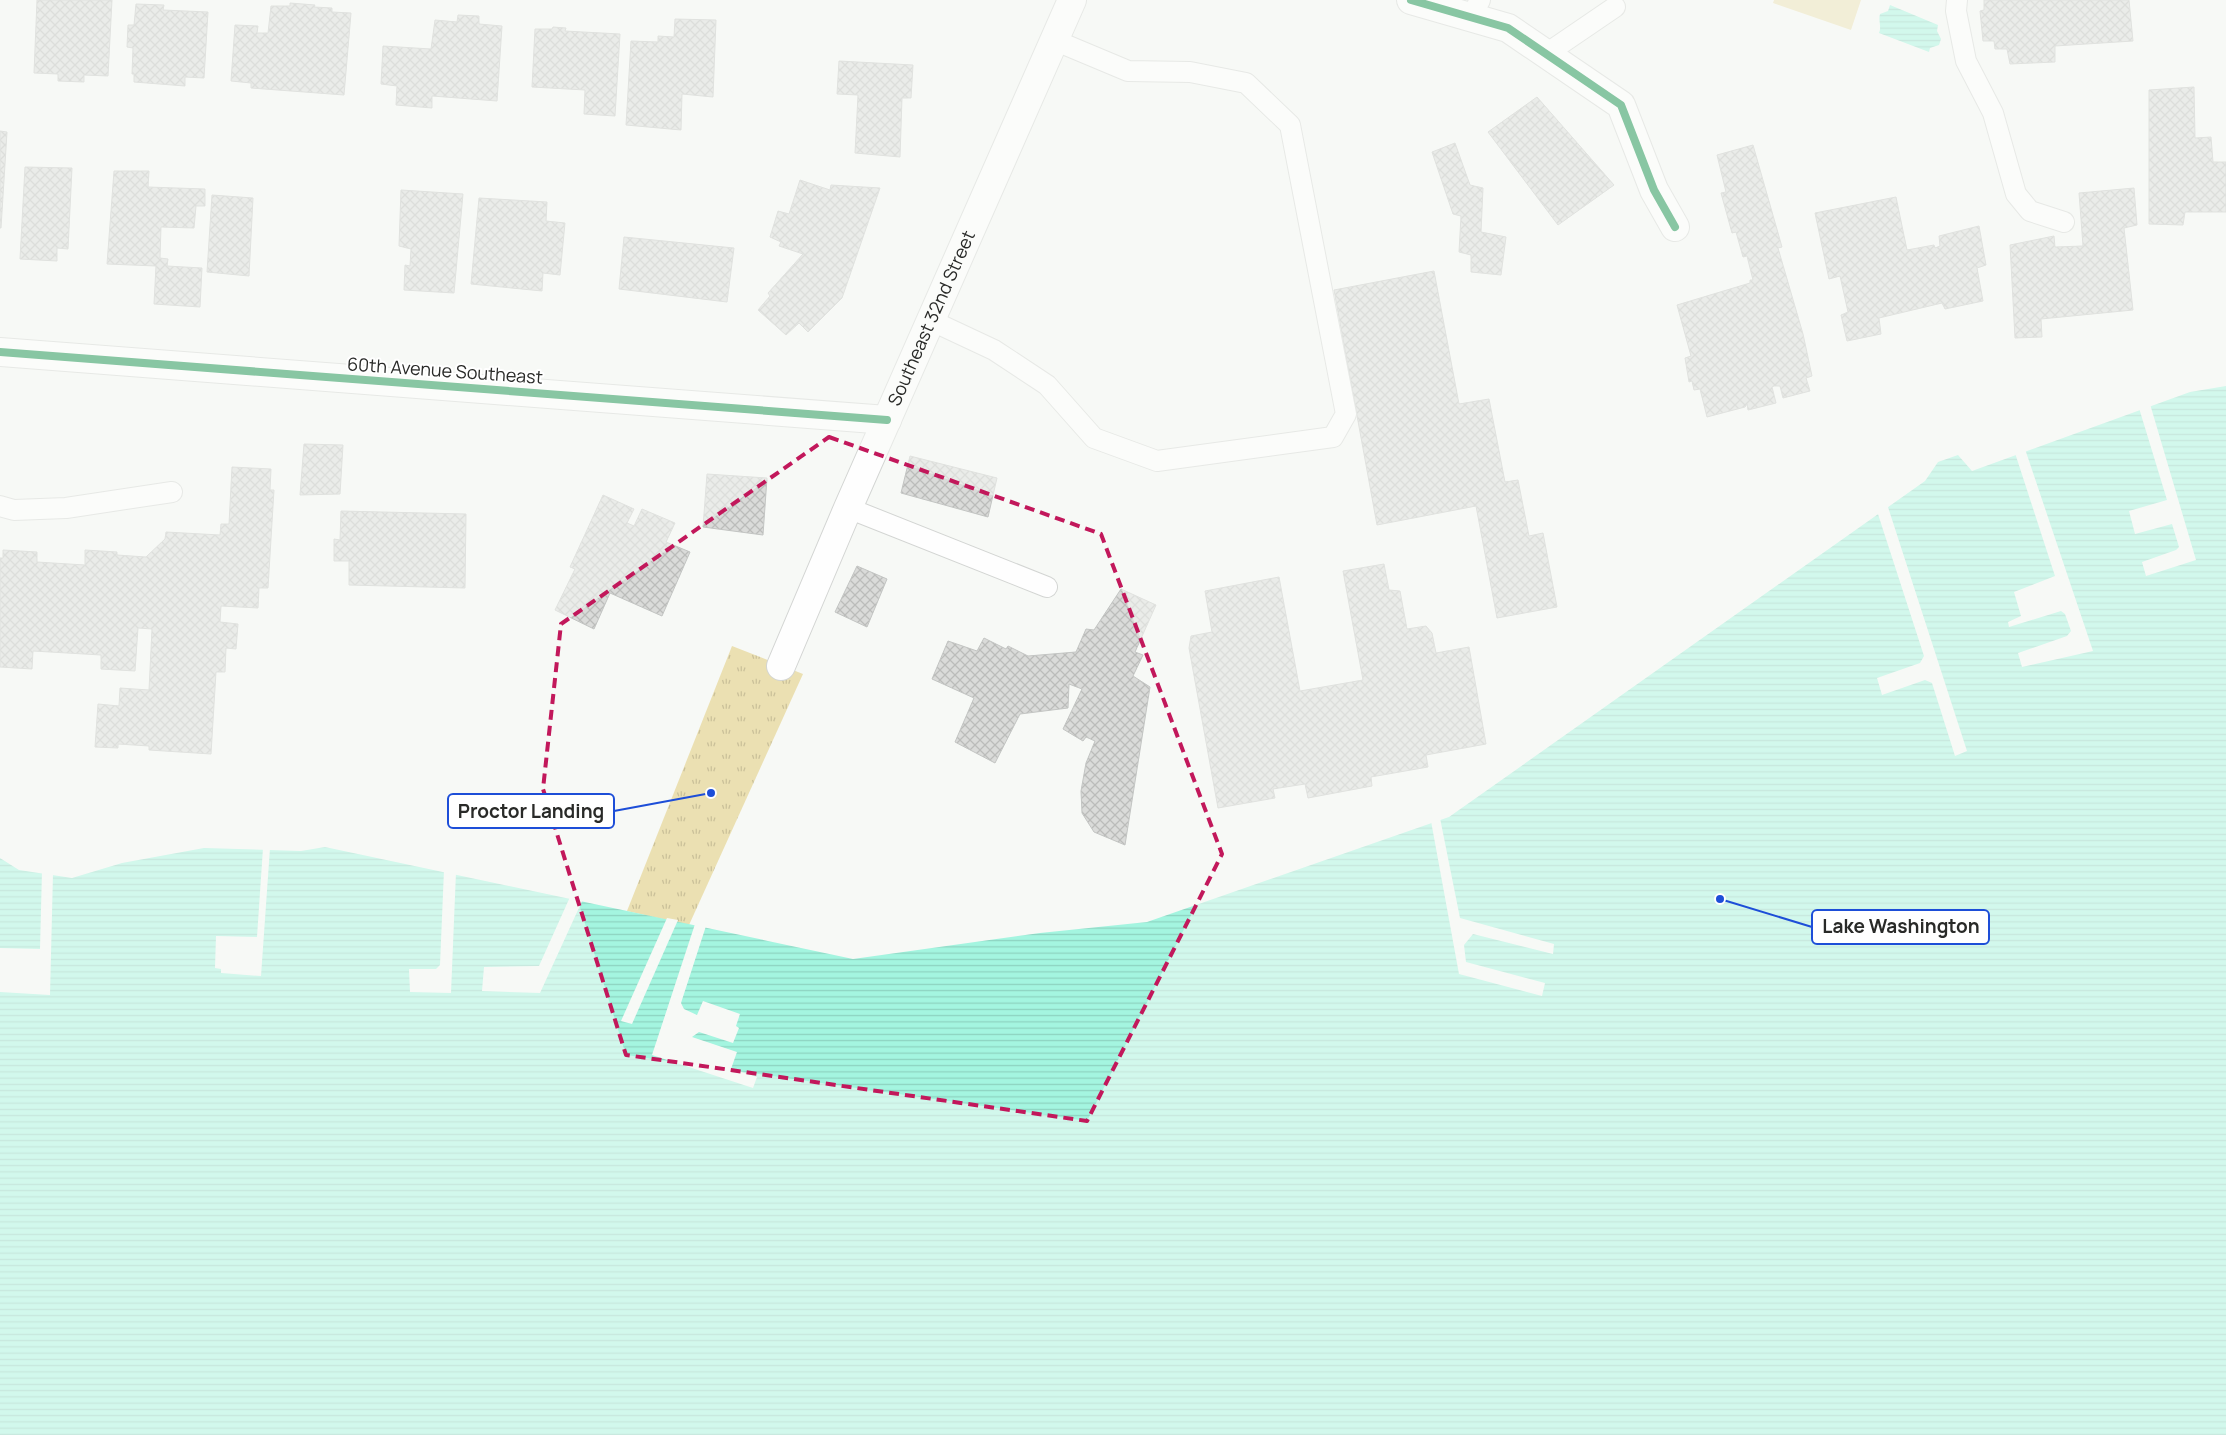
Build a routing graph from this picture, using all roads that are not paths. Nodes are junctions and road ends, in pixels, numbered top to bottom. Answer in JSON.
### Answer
{"nodes":[{"id":1,"x":1072,"y":0,"type":"edge"},
{"id":2,"x":1411,"y":0,"type":"edge"},
{"id":3,"x":1957,"y":0,"type":"edge"},
{"id":4,"x":1615,"y":7,"type":"dead end"},
{"id":5,"x":1476,"y":9,"type":"edge"},
{"id":6,"x":1054,"y":40,"type":"junction"},
{"id":7,"x":1546,"y":54,"type":"junction"},
{"id":8,"x":2064,"y":222,"type":"dead end"},
{"id":9,"x":1675,"y":227,"type":"dead end"},
{"id":10,"x":930,"y":320,"type":"junction"},
{"id":11,"x":0,"y":352,"type":"edge"},
{"id":12,"x":887,"y":420,"type":"junction"},
{"id":13,"x":172,"y":492,"type":"dead end"},
{"id":14,"x":0,"y":506,"type":"edge"},
{"id":15,"x":848,"y":508,"type":"junction"},
{"id":16,"x":1047,"y":587,"type":"dead end"},
{"id":17,"x":781,"y":666,"type":"dead end"}],
"edges":[{"from":1,"to":6,"type":"street","name":"Southeast 32nd Street"},
{"from":2,"to":5,"type":"street"},
{"from":3,"to":8,"type":"lane"},
{"from":4,"to":7,"type":"lane"},
{"from":5,"to":7,"type":"street"},
{"from":6,"to":10,"type":"street","name":"Southeast 32nd Street"},
{"from":6,"to":10,"type":"lane"},
{"from":7,"to":9,"type":"street"},
{"from":10,"to":12,"type":"street","name":"Southeast 32nd Street"},
{"from":11,"to":12,"type":"street","name":"60th Avenue Southeast"},
{"from":12,"to":15,"type":"street","name":"Southeast 32nd Street"},
{"from":13,"to":14,"type":"lane"},
{"from":15,"to":16,"type":"lane"},
{"from":15,"to":17,"type":"street","name":"Southeast 32nd Street"}]}
